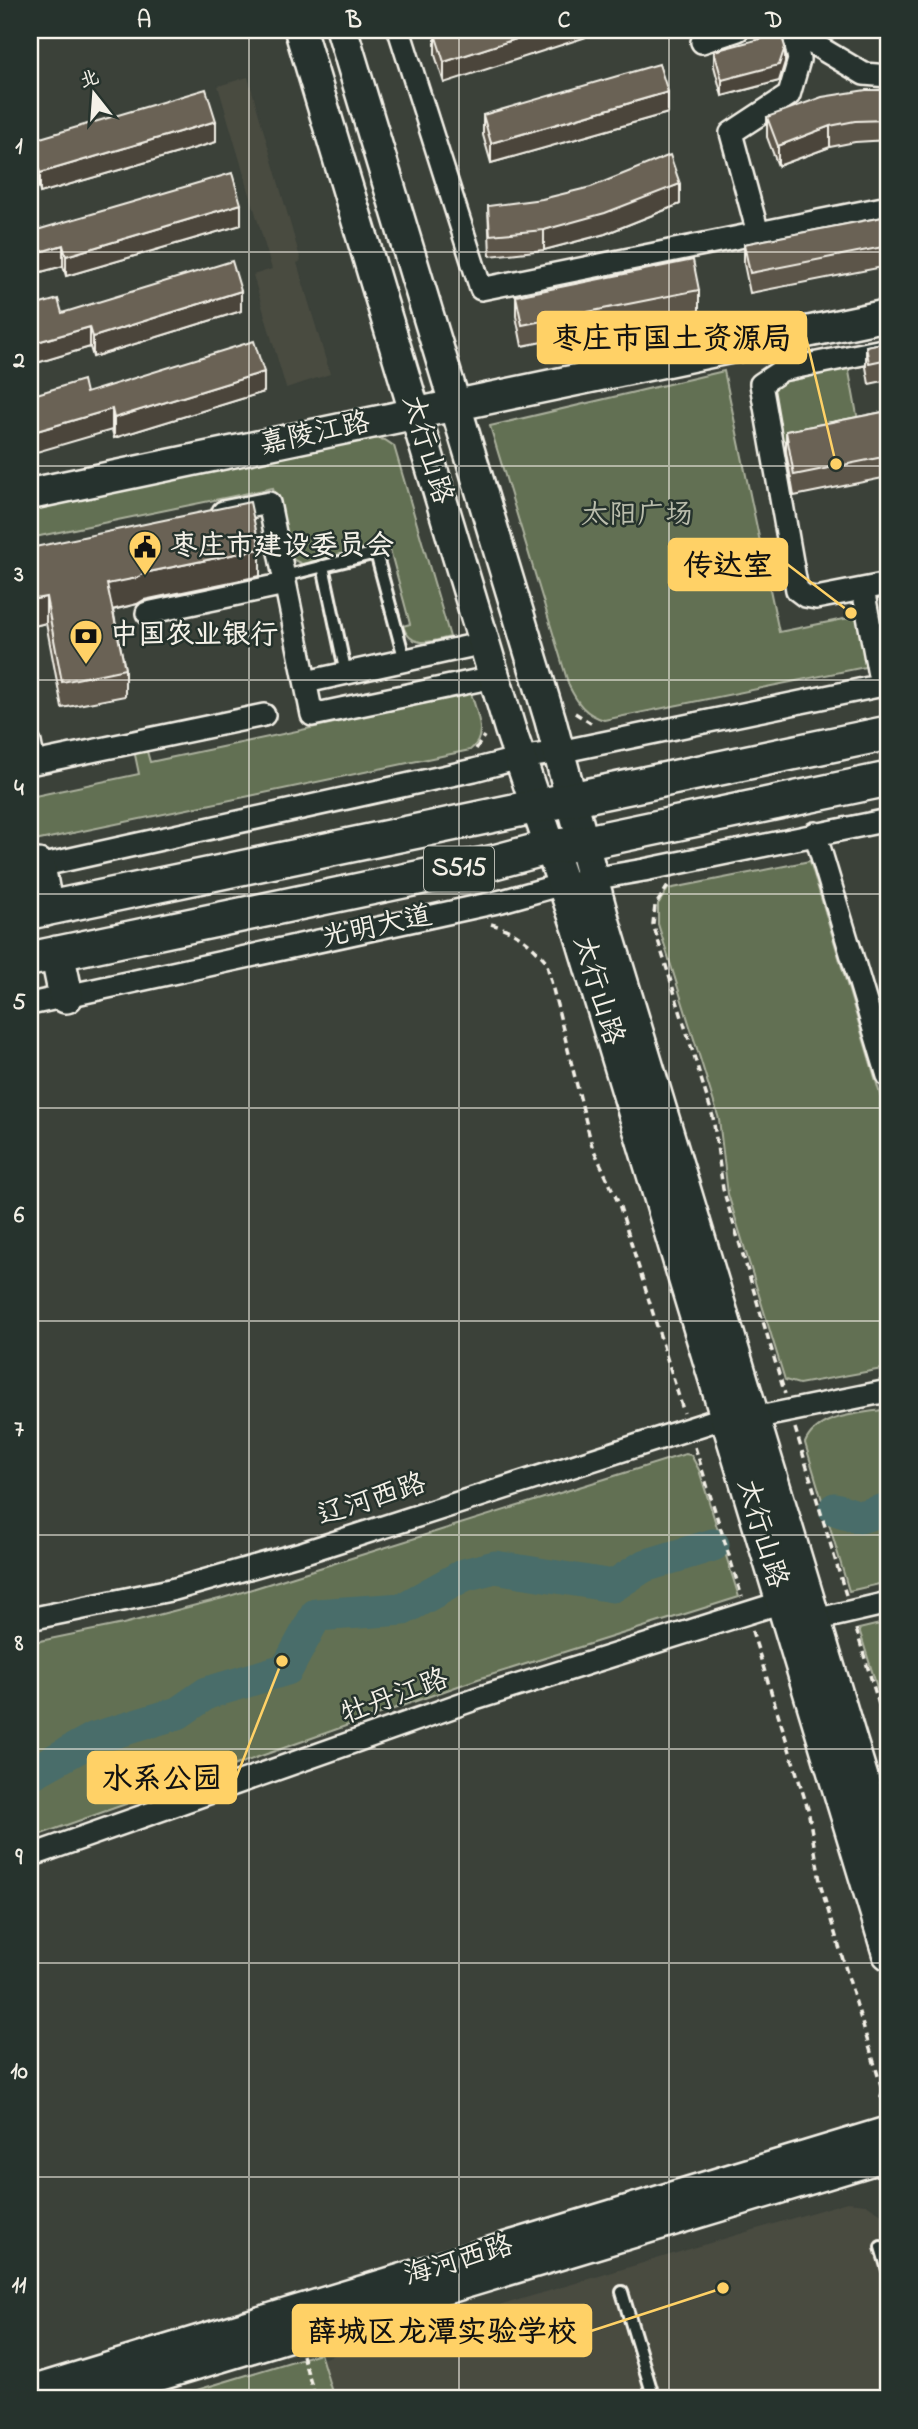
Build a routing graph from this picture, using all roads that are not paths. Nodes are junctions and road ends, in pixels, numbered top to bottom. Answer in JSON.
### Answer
{"nodes":[{"id":1,"x":300,"y":30,"type":"edge"},
{"id":2,"x":342,"y":30,"type":"edge"},
{"id":3,"x":399,"y":30,"type":"edge"},
{"id":4,"x":738,"y":30,"type":"edge"},
{"id":5,"x":794,"y":31,"type":"edge"},
{"id":6,"x":702,"y":42,"type":"dead end"},
{"id":7,"x":888,"y":76,"type":"edge"},
{"id":8,"x":888,"y":207,"type":"edge"},
{"id":9,"x":758,"y":233,"type":"junction"},
{"id":10,"x":888,"y":315,"type":"edge"},
{"id":11,"x":888,"y":349,"type":"edge"},
{"id":12,"x":456,"y":406,"type":"junction"},
{"id":13,"x":415,"y":414,"type":"junction"},
{"id":14,"x":30,"y":494,"type":"edge"},
{"id":15,"x":202,"y":516,"type":"edge"},
{"id":16,"x":323,"y":566,"type":"junction"},
{"id":17,"x":285,"y":580,"type":"junction"},
{"id":18,"x":888,"y":584,"type":"edge"},
{"id":19,"x":863,"y":589,"type":"junction"},
{"id":20,"x":147,"y":613,"type":"dead end"},
{"id":21,"x":484,"y":643,"type":"junction"},
{"id":22,"x":405,"y":661,"type":"junction"},
{"id":23,"x":346,"y":674,"type":"junction"},
{"id":24,"x":494,"y":677,"type":"junction"},
{"id":25,"x":306,"y":682,"type":"junction"},
{"id":26,"x":885,"y":685,"type":"edge"},
{"id":27,"x":264,"y":715,"type":"dead end"},
{"id":28,"x":888,"y":733,"type":"edge"},
{"id":29,"x":30,"y":743,"type":"edge"},
{"id":30,"x":559,"y":752,"type":"junction"},
{"id":31,"x":520,"y":758,"type":"junction"},
{"id":32,"x":888,"y":779,"type":"edge"},
{"id":33,"x":571,"y":798,"type":"junction"},
{"id":34,"x":536,"y":805,"type":"junction"},
{"id":35,"x":888,"y":820,"type":"edge"},
{"id":36,"x":815,"y":834,"type":"junction"},
{"id":37,"x":583,"y":843,"type":"junction"},
{"id":38,"x":550,"y":847,"type":"junction"},
{"id":39,"x":34,"y":867,"type":"edge"},
{"id":40,"x":593,"y":880,"type":"junction"},
{"id":41,"x":563,"y":884,"type":"junction"},
{"id":42,"x":38,"y":911,"type":"edge"},
{"id":43,"x":43,"y":956,"type":"edge"},
{"id":44,"x":66,"y":996,"type":"junction"},
{"id":45,"x":30,"y":1003,"type":"edge"},
{"id":46,"x":888,"y":1076,"type":"edge"},
{"id":47,"x":888,"y":1391,"type":"edge"},
{"id":48,"x":740,"y":1417,"type":"junction"},
{"id":49,"x":782,"y":1602,"type":"junction"},
{"id":50,"x":888,"y":1603,"type":"edge"},
{"id":51,"x":30,"y":1619,"type":"edge"},
{"id":52,"x":815,"y":1620,"type":"junction"},
{"id":53,"x":30,"y":1856,"type":"edge"},
{"id":54,"x":888,"y":1862,"type":"edge"},
{"id":55,"x":888,"y":1954,"type":"edge"},
{"id":56,"x":888,"y":2132,"type":"edge"},
{"id":57,"x":888,"y":2155,"type":"edge"},
{"id":58,"x":881,"y":2247,"type":"dead end"},
{"id":59,"x":888,"y":2270,"type":"edge"},
{"id":60,"x":622,"y":2292,"type":"dead end"},
{"id":61,"x":30,"y":2392,"type":"edge"},
{"id":62,"x":80,"y":2399,"type":"edge"},
{"id":63,"x":654,"y":2399,"type":"edge"}],
"edges":[{"from":1,"to":13,"type":"main road","name":"太行山路"},
{"from":2,"to":12,"type":"main road","name":"太行山路"},
{"from":3,"to":9,"type":"street"},
{"from":4,"to":6,"type":"street"},
{"from":5,"to":7,"type":"street"},
{"from":5,"to":9,"type":"street"},
{"from":8,"to":9,"type":"street"},
{"from":10,"to":12,"type":"main road","name":"嘉陵江路"},
{"from":11,"to":19,"type":"street"},
{"from":12,"to":13,"type":"main road","name":"嘉陵江路"},
{"from":12,"to":30,"type":"main road","name":"太行山路"},
{"from":13,"to":14,"type":"main road","name":"嘉陵江路"},
{"from":13,"to":21,"type":"main road","name":"太行山路"},
{"from":15,"to":17,"type":"street"},
{"from":16,"to":17,"type":"lane"},
{"from":16,"to":22,"type":"lane"},
{"from":16,"to":23,"type":"lane"},
{"from":17,"to":20,"type":"street"},
{"from":17,"to":25,"type":"street"},
{"from":18,"to":19,"type":"street"},
{"from":19,"to":26,"type":"street"},
{"from":21,"to":22,"type":"street"},
{"from":21,"to":24,"type":"main road","name":"太行山路"},
{"from":22,"to":23,"type":"street"},
{"from":23,"to":25,"type":"street"},
{"from":24,"to":25,"type":"street"},
{"from":24,"to":31,"type":"main road","name":"太行山路"},
{"from":26,"to":30,"type":"street"},
{"from":27,"to":29,"type":"street"},
{"from":28,"to":33,"type":"main road","number":"S515"},
{"from":30,"to":31,"type":"street"},
{"from":30,"to":33,"type":"main road","name":"太行山路"},
{"from":31,"to":34,"type":"main road","name":"太行山路"},
{"from":31,"to":39,"type":"street"},
{"from":32,"to":37,"type":"main road","name":"光明大道","number":"S515"},
{"from":33,"to":34,"type":"main road","number":"S515"},
{"from":33,"to":37,"type":"main road","name":"太行山路"},
{"from":34,"to":38,"type":"main road","name":"太行山路"},
{"from":34,"to":42,"type":"main road","number":"S515"},
{"from":35,"to":36,"type":"street","name":"光明大道","number":"S515"},
{"from":36,"to":40,"type":"street","name":"光明大道","number":"S515"},
{"from":36,"to":46,"type":"street"},
{"from":37,"to":38,"type":"main road","name":"光明大道","number":"S515"},
{"from":37,"to":40,"type":"main road","name":"太行山路"},
{"from":38,"to":41,"type":"main road","name":"太行山路"},
{"from":38,"to":43,"type":"main road","name":"光明大道","number":"S515"},
{"from":39,"to":42,"type":"main road"},
{"from":40,"to":41,"type":"street","name":"光明大道","number":"S515"},
{"from":40,"to":48,"type":"main road","name":"太行山路"},
{"from":41,"to":44,"type":"street","name":"光明大道","number":"S515"},
{"from":41,"to":48,"type":"main road","name":"太行山路"},
{"from":43,"to":44,"type":"main road"},
{"from":44,"to":45,"type":"street","name":"光明大道","number":"S515"},
{"from":47,"to":48,"type":"street","name":"辽河西路"},
{"from":48,"to":49,"type":"main road","name":"太行山路"},
{"from":48,"to":51,"type":"street","name":"辽河西路"},
{"from":48,"to":52,"type":"main road","name":"太行山路"},
{"from":49,"to":53,"type":"street","name":"牡丹江路"},
{"from":49,"to":55,"type":"main road","name":"太行山路"},
{"from":50,"to":52,"type":"street"},
{"from":52,"to":54,"type":"main road","name":"太行山路"},
{"from":56,"to":61,"type":"main road","name":"海河西路"},
{"from":57,"to":62,"type":"main road","name":"海河西路"},
{"from":58,"to":59,"type":"lane"},
{"from":60,"to":63,"type":"lane"}]}
